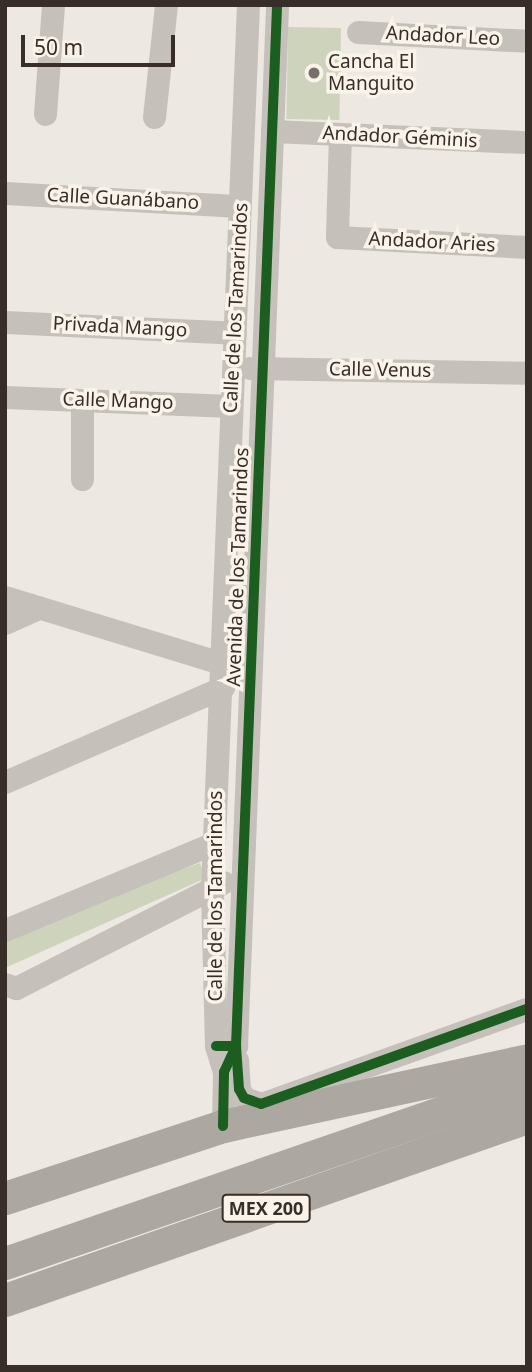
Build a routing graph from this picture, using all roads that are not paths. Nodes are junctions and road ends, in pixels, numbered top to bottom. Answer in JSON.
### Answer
{"nodes":[{"id":1,"x":53,"y":5,"type":"edge"},
{"id":2,"x":166,"y":5,"type":"edge"},
{"id":3,"x":248,"y":5,"type":"edge"},
{"id":4,"x":277,"y":5,"type":"edge"},
{"id":5,"x":358,"y":32,"type":"dead end"},
{"id":6,"x":527,"y":41,"type":"edge"},
{"id":7,"x":45,"y":114,"type":"dead end"},
{"id":8,"x":154,"y":117,"type":"dead end"},
{"id":9,"x":272,"y":131,"type":"junction"},
{"id":10,"x":340,"y":134,"type":"junction"},
{"id":11,"x":527,"y":142,"type":"edge"},
{"id":12,"x":5,"y":193,"type":"edge"},
{"id":13,"x":240,"y":205,"type":"junction"},
{"id":14,"x":527,"y":247,"type":"edge"},
{"id":15,"x":5,"y":322,"type":"edge"},
{"id":16,"x":235,"y":332,"type":"junction"},
{"id":17,"x":234,"y":368,"type":"junction"},
{"id":18,"x":262,"y":368,"type":"junction"},
{"id":19,"x":527,"y":373,"type":"edge"},
{"id":20,"x":5,"y":397,"type":"edge"},
{"id":21,"x":82,"y":400,"type":"junction"},
{"id":22,"x":231,"y":406,"type":"junction"},
{"id":23,"x":82,"y":479,"type":"dead end"},
{"id":24,"x":5,"y":597,"type":"edge"},
{"id":25,"x":38,"y":608,"type":"junction"},
{"id":26,"x":5,"y":623,"type":"edge"},
{"id":27,"x":223,"y":676,"type":"junction"},
{"id":28,"x":5,"y":782,"type":"edge"},
{"id":29,"x":214,"y":843,"type":"junction"},
{"id":30,"x":245,"y":870,"type":"junction"},
{"id":31,"x":212,"y":888,"type":"junction"},
{"id":32,"x":5,"y":930,"type":"edge"},
{"id":33,"x":5,"y":984,"type":"edge"},
{"id":34,"x":527,"y":1009,"type":"edge"},
{"id":35,"x":226,"y":1046,"type":"junction"},
{"id":36,"x":527,"y":1060,"type":"edge"},
{"id":37,"x":527,"y":1083,"type":"edge"},
{"id":38,"x":527,"y":1118,"type":"edge"},
{"id":39,"x":223,"y":1126,"type":"junction"},
{"id":40,"x":527,"y":1128,"type":"edge"},
{"id":41,"x":435,"y":1149,"type":"junction"},
{"id":42,"x":5,"y":1198,"type":"edge"},
{"id":43,"x":5,"y":1263,"type":"edge"},
{"id":44,"x":5,"y":1300,"type":"edge"}],
"edges":[{"from":1,"to":7,"type":"street"},
{"from":2,"to":8,"type":"street"},
{"from":3,"to":13,"type":"street","name":"Calle de los Tamarindos"},
{"from":4,"to":9,"type":"street","name":"Avenida de los Tamarindos"},
{"from":5,"to":6,"type":"street","name":"Andador Leo"},
{"from":9,"to":10,"type":"street","name":"Andador Géminis"},
{"from":9,"to":18,"type":"street","name":"Avenida de los Tamarindos"},
{"from":10,"to":11,"type":"street","name":"Andador Géminis"},
{"from":10,"to":14,"type":"street","name":"Andador Aries"},
{"from":12,"to":13,"type":"street","name":"Calle Guanábano"},
{"from":13,"to":16,"type":"street","name":"Calle de los Tamarindos"},
{"from":15,"to":16,"type":"street","name":"Privada Mango"},
{"from":16,"to":17,"type":"street","name":"Calle de los Tamarindos"},
{"from":17,"to":18,"type":"street","name":"Calle Venus"},
{"from":17,"to":22,"type":"street","name":"Calle de los Tamarindos"},
{"from":18,"to":19,"type":"street","name":"Calle Venus"},
{"from":18,"to":30,"type":"street","name":"Avenida de los Tamarindos"},
{"from":20,"to":21,"type":"street","name":"Calle Mango"},
{"from":21,"to":22,"type":"street","name":"Calle Mango"},
{"from":21,"to":23,"type":"street"},
{"from":22,"to":27,"type":"street","name":"Calle de los Tamarindos"},
{"from":24,"to":25,"type":"street"},
{"from":25,"to":26,"type":"street"},
{"from":25,"to":27,"type":"street"},
{"from":27,"to":28,"type":"street"},
{"from":27,"to":29,"type":"street","name":"Calle de los Tamarindos"},
{"from":29,"to":31,"type":"street","name":"Calle de los Tamarindos"},
{"from":29,"to":32,"type":"street"},
{"from":30,"to":31,"type":"street"},
{"from":30,"to":35,"type":"street","name":"Avenida de los Tamarindos"},
{"from":31,"to":33,"type":"street"},
{"from":31,"to":35,"type":"street","name":"Calle de los Tamarindos"},
{"from":34,"to":35,"type":"street"},
{"from":35,"to":39,"type":"street","name":"Avenida de los Tamarindos"},
{"from":36,"to":39,"type":"highway"},
{"from":37,"to":43,"type":"highway","number":"MEX 200"},
{"from":38,"to":41,"type":"highway","number":"MEX 200"},
{"from":39,"to":42,"type":"highway"},
{"from":40,"to":41,"type":"highway"},
{"from":41,"to":44,"type":"highway","number":"MEX 200"}]}
